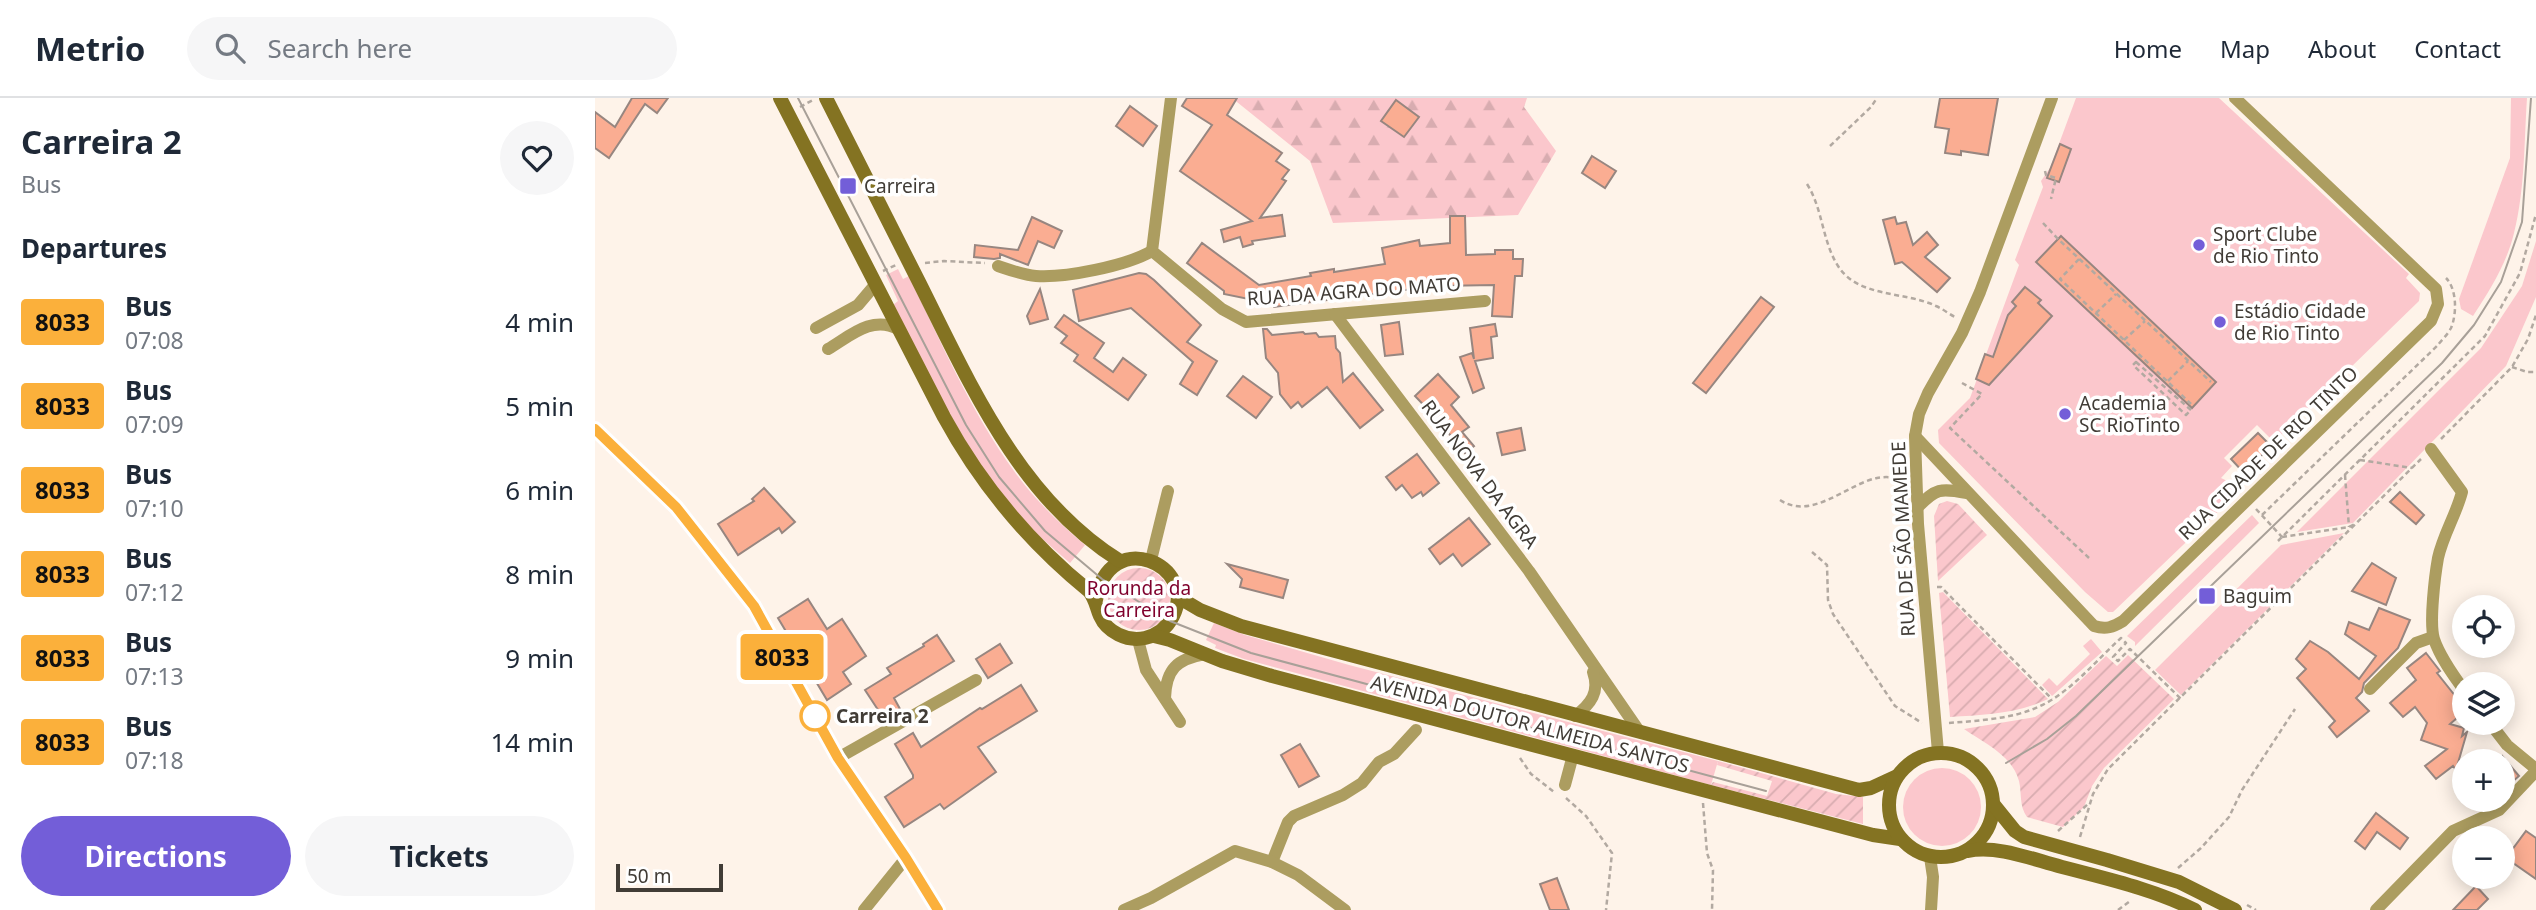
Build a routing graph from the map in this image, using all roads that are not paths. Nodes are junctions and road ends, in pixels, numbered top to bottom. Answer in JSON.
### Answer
{"nodes":[{"id":1,"x":780,"y":98,"type":"edge"},
{"id":2,"x":826,"y":98,"type":"edge"},
{"id":3,"x":1171,"y":98,"type":"edge"},
{"id":4,"x":2052,"y":98,"type":"edge"},
{"id":5,"x":2235,"y":98,"type":"edge"},
{"id":6,"x":1152,"y":251,"type":"junction"},
{"id":7,"x":999,"y":266,"type":"road end"},
{"id":8,"x":879,"y":281,"type":"junction"},
{"id":9,"x":1485,"y":301,"type":"dead end"},
{"id":10,"x":1335,"y":314,"type":"junction"},
{"id":11,"x":816,"y":328,"type":"dead end"},
{"id":12,"x":898,"y":329,"type":"junction"},
{"id":13,"x":828,"y":349,"type":"dead end"},
{"id":14,"x":595,"y":429,"type":"edge"},
{"id":15,"x":1915,"y":436,"type":"junction"},
{"id":16,"x":2431,"y":449,"type":"road end"},
{"id":17,"x":1168,"y":491,"type":"dead end"},
{"id":18,"x":1967,"y":493,"type":"junction"},
{"id":19,"x":1917,"y":508,"type":"junction"},
{"id":20,"x":1151,"y":560,"type":"junction"},
{"id":21,"x":1120,"y":561,"type":"junction"},
{"id":22,"x":1178,"y":597,"type":"junction"},
{"id":23,"x":1096,"y":600,"type":"junction"},
{"id":24,"x":1154,"y":636,"type":"junction"},
{"id":25,"x":2433,"y":637,"type":"junction"},
{"id":26,"x":1138,"y":640,"type":"junction"},
{"id":27,"x":1205,"y":654,"type":"junction"},
{"id":28,"x":1590,"y":662,"type":"junction"},
{"id":29,"x":2452,"y":673,"type":"edge"},
{"id":30,"x":976,"y":680,"type":"dead end"},
{"id":31,"x":2370,"y":689,"type":"dead end"},
{"id":32,"x":1165,"y":699,"type":"junction"},
{"id":33,"x":1575,"y":716,"type":"junction"},
{"id":34,"x":1180,"y":722,"type":"dead end"},
{"id":35,"x":1416,"y":730,"type":"dead end"},
{"id":36,"x":1639,"y":731,"type":"junction"},
{"id":37,"x":2499,"y":735,"type":"edge"},
{"id":38,"x":1938,"y":752,"type":"junction"},
{"id":39,"x":1573,"y":755,"type":"junction"},
{"id":40,"x":838,"y":758,"type":"junction"},
{"id":41,"x":2536,"y":770,"type":"edge"},
{"id":42,"x":1897,"y":776,"type":"junction"},
{"id":43,"x":1565,"y":785,"type":"dead end"},
{"id":44,"x":1994,"y":805,"type":"junction"},
{"id":45,"x":1900,"y":839,"type":"junction"},
{"id":46,"x":1966,"y":851,"type":"junction"},
{"id":47,"x":1930,"y":857,"type":"junction"},
{"id":48,"x":906,"y":858,"type":"junction"},
{"id":49,"x":1272,"y":862,"type":"junction"},
{"id":50,"x":864,"y":910,"type":"edge"},
{"id":51,"x":938,"y":910,"type":"edge"},
{"id":52,"x":1124,"y":910,"type":"edge"},
{"id":53,"x":1345,"y":910,"type":"edge"},
{"id":54,"x":1931,"y":910,"type":"edge"},
{"id":55,"x":2195,"y":910,"type":"edge"},
{"id":56,"x":2235,"y":910,"type":"edge"},
{"id":57,"x":2376,"y":910,"type":"edge"}],
"edges":[{"from":1,"to":8,"type":"main road"},
{"from":2,"to":21,"type":"main road"},
{"from":3,"to":6,"type":"street"},
{"from":4,"to":15,"type":"street","name":"RUA DE SÃO MAMEDE"},
{"from":5,"to":18,"type":"street","name":"RUA CIDADE DE RIO TINTO"},
{"from":6,"to":7,"type":"street"},
{"from":6,"to":10,"type":"street","name":"RUA DA AGRA DO MATO"},
{"from":8,"to":11,"type":"street"},
{"from":8,"to":12,"type":"main road"},
{"from":9,"to":10,"type":"street","name":"RUA DA AGRA DO MATO"},
{"from":10,"to":28,"type":"street","name":"RUA NOVA DA AGRA"},
{"from":12,"to":13,"type":"street"},
{"from":12,"to":23,"type":"main road"},
{"from":14,"to":40,"type":"street"},
{"from":15,"to":18,"type":"street","name":"RUA CIDADE DE RIO TINTO"},
{"from":15,"to":19,"type":"street","name":"RUA DE SÃO MAMEDE"},
{"from":16,"to":25,"type":"street"},
{"from":17,"to":20,"type":"street"},
{"from":18,"to":19,"type":"street"},
{"from":19,"to":38,"type":"street","name":"RUA DE SÃO MAMEDE"},
{"from":20,"to":21,"type":"main road"},
{"from":20,"to":22,"type":"main road"},
{"from":21,"to":23,"type":"main road"},
{"from":22,"to":24,"type":"main road"},
{"from":22,"to":33,"type":"main road","name":"AVENIDA DOUTOR ALMEIDA SANTOS"},
{"from":23,"to":26,"type":"main road"},
{"from":24,"to":26,"type":"main road"},
{"from":24,"to":27,"type":"main road","name":"AVENIDA DOUTOR ALMEIDA SANTOS"},
{"from":25,"to":29,"type":"street"},
{"from":25,"to":31,"type":"street"},
{"from":26,"to":32,"type":"street"},
{"from":27,"to":32,"type":"street"},
{"from":27,"to":39,"type":"main road","name":"AVENIDA DOUTOR ALMEIDA SANTOS"},
{"from":28,"to":33,"type":"street","name":"RUA NOVA DA AGRA"},
{"from":28,"to":36,"type":"street","name":"RUA NOVA DA AGRA"},
{"from":30,"to":40,"type":"street"},
{"from":32,"to":34,"type":"street"},
{"from":33,"to":36,"type":"main road","name":"AVENIDA DOUTOR ALMEIDA SANTOS"},
{"from":35,"to":49,"type":"street"},
{"from":36,"to":42,"type":"main road","name":"AVENIDA DOUTOR ALMEIDA SANTOS"},
{"from":37,"to":41,"type":"street"},
{"from":38,"to":42,"type":"main road"},
{"from":38,"to":44,"type":"main road"},
{"from":39,"to":43,"type":"street"},
{"from":39,"to":45,"type":"main road","name":"AVENIDA DOUTOR ALMEIDA SANTOS"},
{"from":40,"to":48,"type":"street"},
{"from":41,"to":57,"type":"street"},
{"from":42,"to":45,"type":"main road"},
{"from":44,"to":46,"type":"main road"},
{"from":44,"to":56,"type":"main road"},
{"from":45,"to":47,"type":"main road"},
{"from":46,"to":47,"type":"main road"},
{"from":46,"to":55,"type":"main road"},
{"from":47,"to":54,"type":"street"},
{"from":48,"to":50,"type":"street"},
{"from":48,"to":51,"type":"street"},
{"from":49,"to":52,"type":"street"},
{"from":49,"to":53,"type":"street"}]}
